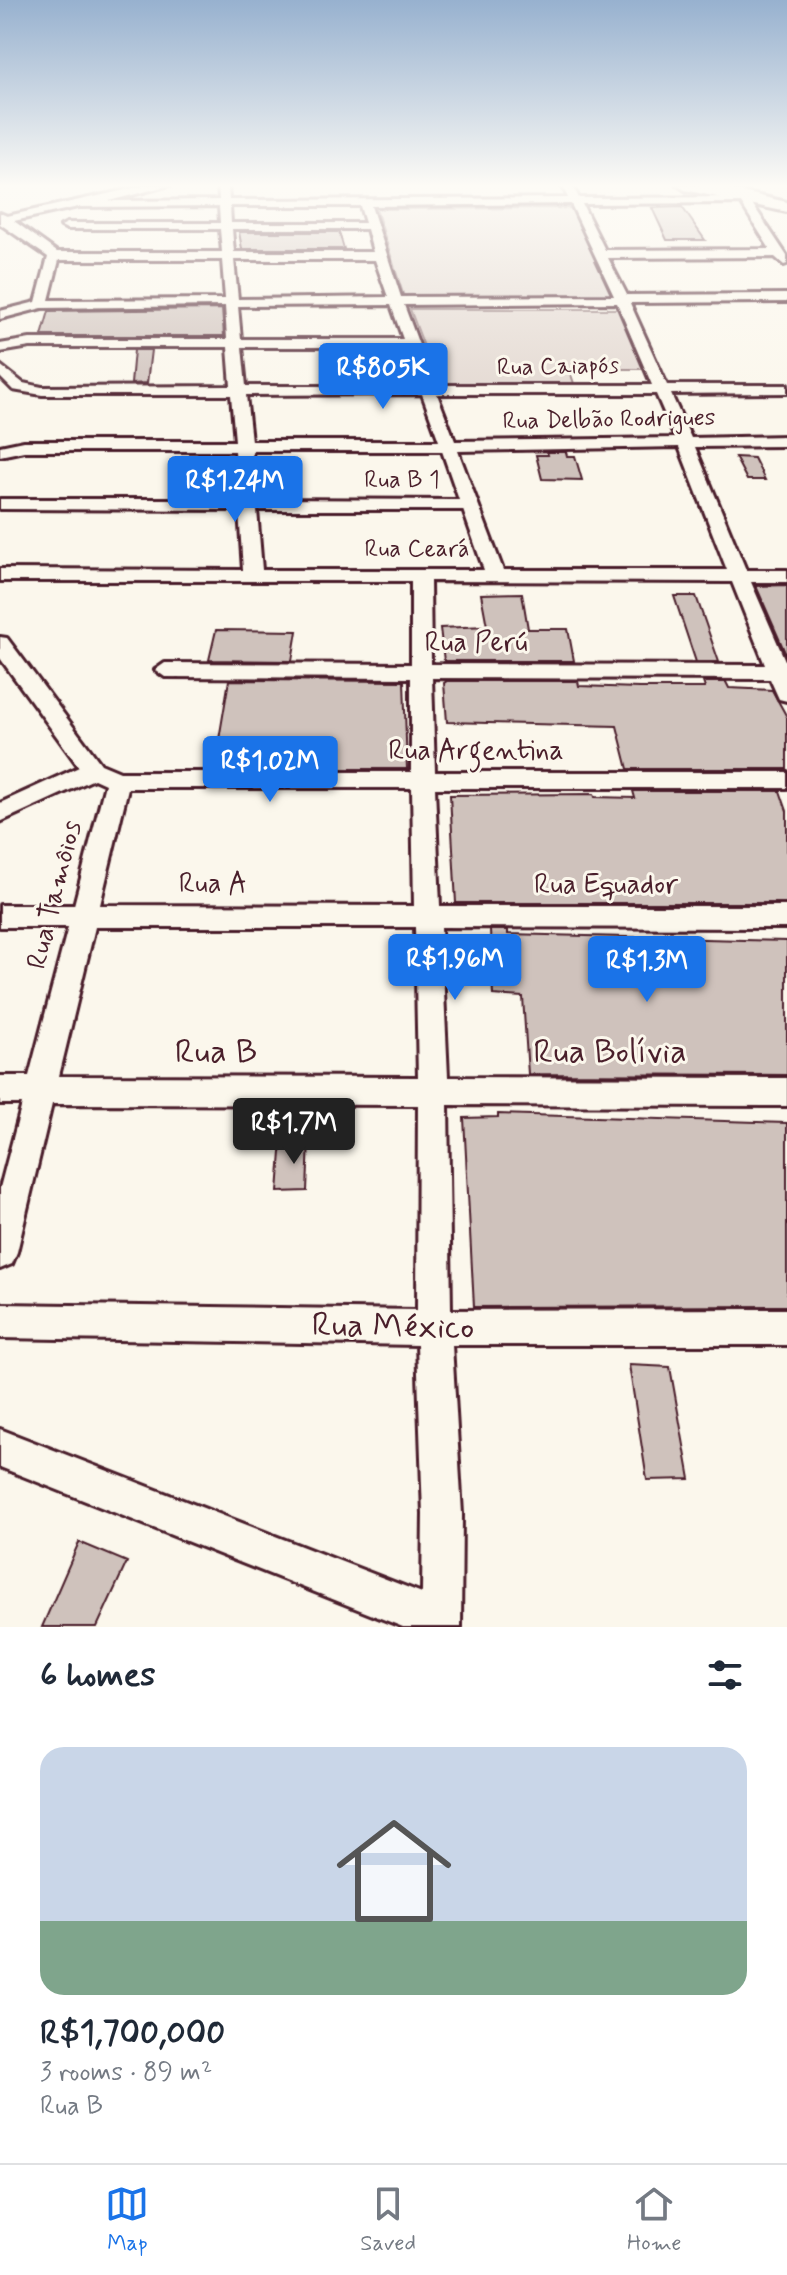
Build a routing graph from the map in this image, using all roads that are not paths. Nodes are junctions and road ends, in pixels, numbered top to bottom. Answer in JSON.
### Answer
{"nodes":[{"id":1,"x":53,"y":261,"type":"edge"},
{"id":2,"x":228,"y":261,"type":"edge"},
{"id":3,"x":382,"y":261,"type":"edge"},
{"id":4,"x":603,"y":261,"type":"edge"},
{"id":5,"x":787,"y":298,"type":"edge"},
{"id":6,"x":623,"y":301,"type":"junction"},
{"id":7,"x":232,"y":303,"type":"junction"},
{"id":8,"x":399,"y":303,"type":"junction"},
{"id":9,"x":42,"y":304,"type":"junction"},
{"id":10,"x":0,"y":315,"type":"edge"},
{"id":11,"x":413,"y":343,"type":"junction"},
{"id":12,"x":234,"y":344,"type":"junction"},
{"id":13,"x":0,"y":348,"type":"edge"},
{"id":14,"x":0,"y":369,"type":"edge"},
{"id":15,"x":662,"y":389,"type":"junction"},
{"id":16,"x":787,"y":389,"type":"edge"},
{"id":17,"x":240,"y":392,"type":"junction"},
{"id":18,"x":431,"y":392,"type":"junction"},
{"id":19,"x":787,"y":441,"type":"edge"},
{"id":20,"x":685,"y":443,"type":"junction"},
{"id":21,"x":450,"y":446,"type":"junction"},
{"id":22,"x":245,"y":447,"type":"junction"},
{"id":23,"x":0,"y":451,"type":"edge"},
{"id":24,"x":248,"y":503,"type":"junction"},
{"id":25,"x":0,"y":504,"type":"edge"},
{"id":26,"x":468,"y":505,"type":"junction"},
{"id":27,"x":253,"y":574,"type":"junction"},
{"id":28,"x":0,"y":575,"type":"edge"},
{"id":29,"x":421,"y":575,"type":"junction"},
{"id":30,"x":495,"y":575,"type":"junction"},
{"id":31,"x":738,"y":576,"type":"junction"},
{"id":32,"x":787,"y":576,"type":"edge"},
{"id":33,"x":0,"y":643,"type":"edge"},
{"id":34,"x":165,"y":670,"type":"dead end"},
{"id":35,"x":420,"y":671,"type":"junction"},
{"id":36,"x":782,"y":672,"type":"edge"},
{"id":37,"x":787,"y":694,"type":"edge"},
{"id":38,"x":105,"y":775,"type":"junction"},
{"id":39,"x":787,"y":780,"type":"edge"},
{"id":40,"x":423,"y":781,"type":"junction"},
{"id":41,"x":0,"y":813,"type":"edge"},
{"id":42,"x":0,"y":916,"type":"edge"},
{"id":43,"x":83,"y":916,"type":"junction"},
{"id":44,"x":425,"y":917,"type":"junction"},
{"id":45,"x":787,"y":917,"type":"edge"},
{"id":46,"x":433,"y":1089,"type":"junction"},
{"id":47,"x":0,"y":1090,"type":"edge"},
{"id":48,"x":40,"y":1090,"type":"junction"},
{"id":49,"x":787,"y":1092,"type":"edge"},
{"id":50,"x":0,"y":1252,"type":"edge"},
{"id":51,"x":0,"y":1321,"type":"edge"},
{"id":52,"x":787,"y":1327,"type":"edge"},
{"id":53,"x":434,"y":1328,"type":"junction"},
{"id":54,"x":0,"y":1448,"type":"edge"},
{"id":55,"x":440,"y":1624,"type":"edge"}],
"edges":[{"from":1,"to":9,"type":"street"},
{"from":2,"to":7,"type":"street"},
{"from":3,"to":8,"type":"street"},
{"from":4,"to":6,"type":"street"},
{"from":5,"to":6,"type":"street"},
{"from":6,"to":8,"type":"street"},
{"from":6,"to":15,"type":"street"},
{"from":7,"to":8,"type":"street"},
{"from":7,"to":9,"type":"street"},
{"from":7,"to":12,"type":"street"},
{"from":8,"to":11,"type":"street"},
{"from":9,"to":10,"type":"street"},
{"from":11,"to":12,"type":"street"},
{"from":11,"to":18,"type":"street"},
{"from":12,"to":13,"type":"street"},
{"from":12,"to":17,"type":"street"},
{"from":14,"to":17,"type":"street","name":"Rua Caiapós"},
{"from":15,"to":16,"type":"street","name":"Rua Caiapós"},
{"from":15,"to":18,"type":"street","name":"Rua Caiapós"},
{"from":15,"to":20,"type":"street"},
{"from":17,"to":18,"type":"street","name":"Rua Caiapós"},
{"from":17,"to":22,"type":"street"},
{"from":18,"to":21,"type":"street"},
{"from":19,"to":20,"type":"street","name":"Rua Delbão Rodrigues"},
{"from":20,"to":21,"type":"street","name":"Rua Delbão Rodrigues"},
{"from":20,"to":31,"type":"street"},
{"from":21,"to":22,"type":"street","name":"Rua Delbão Rodrigues"},
{"from":21,"to":26,"type":"street"},
{"from":22,"to":23,"type":"street","name":"Rua Delbão Rodrigues"},
{"from":22,"to":24,"type":"street"},
{"from":24,"to":25,"type":"street","name":"Rua B 1"},
{"from":24,"to":26,"type":"street","name":"Rua B 1"},
{"from":24,"to":27,"type":"street"},
{"from":26,"to":30,"type":"street"},
{"from":27,"to":28,"type":"street","name":"Rua Ceará"},
{"from":27,"to":29,"type":"street","name":"Rua Ceará"},
{"from":29,"to":30,"type":"street","name":"Rua Ceará"},
{"from":29,"to":35,"type":"street"},
{"from":30,"to":31,"type":"street","name":"Rua Ceará"},
{"from":31,"to":32,"type":"street","name":"Rua Ceará"},
{"from":31,"to":36,"type":"street"},
{"from":33,"to":38,"type":"street"},
{"from":34,"to":35,"type":"street","name":"Rua Perú"},
{"from":35,"to":36,"type":"street","name":"Rua Perú"},
{"from":35,"to":40,"type":"street"},
{"from":36,"to":37,"type":"street"},
{"from":38,"to":40,"type":"street","name":"Rua Argentina"},
{"from":38,"to":41,"type":"street"},
{"from":38,"to":43,"type":"street","name":"Rua Tamôios"},
{"from":39,"to":40,"type":"street","name":"Rua Argentina"},
{"from":40,"to":44,"type":"street"},
{"from":42,"to":43,"type":"street","name":"Rua A"},
{"from":43,"to":44,"type":"street","name":"Rua A"},
{"from":43,"to":48,"type":"street","name":"Rua Tamôios"},
{"from":44,"to":45,"type":"street","name":"Rua Equador"},
{"from":44,"to":46,"type":"street"},
{"from":46,"to":48,"type":"street","name":"Rua B"},
{"from":46,"to":49,"type":"street","name":"Rua Bolívia"},
{"from":46,"to":53,"type":"street"},
{"from":47,"to":48,"type":"street","name":"Rua B"},
{"from":48,"to":50,"type":"street","name":"Rua Tamôios"},
{"from":51,"to":53,"type":"street","name":"Rua México"},
{"from":52,"to":53,"type":"street","name":"Rua México"},
{"from":53,"to":55,"type":"street"},
{"from":54,"to":55,"type":"street"}]}
